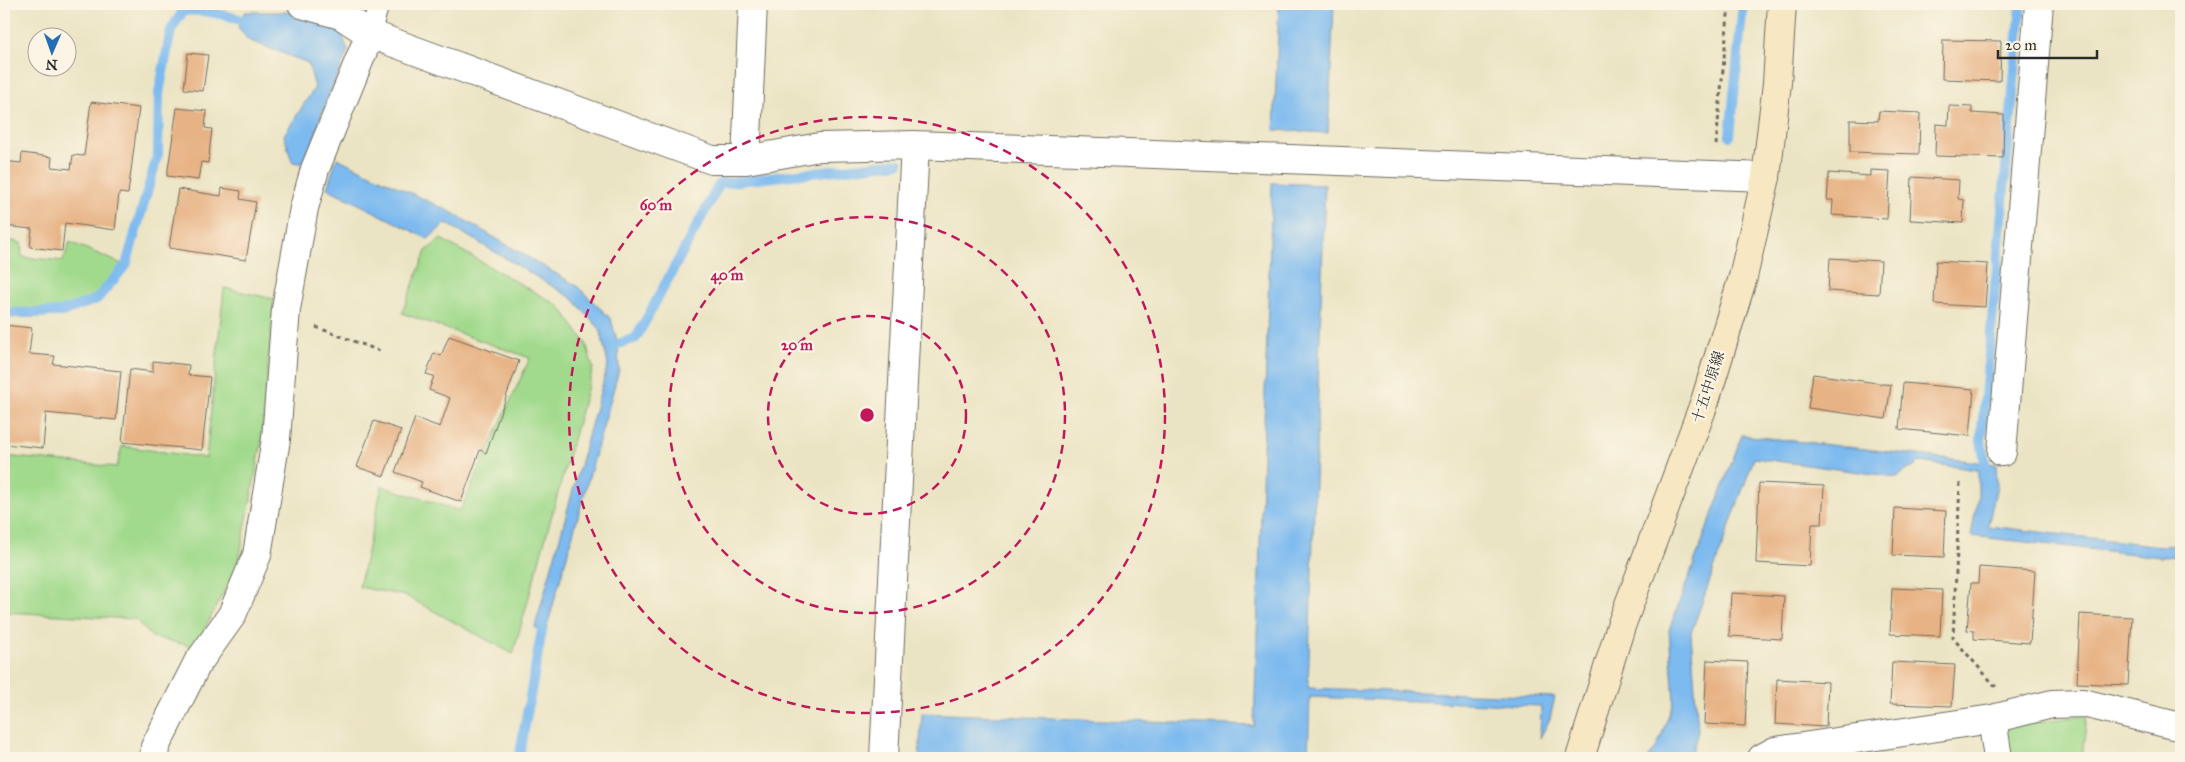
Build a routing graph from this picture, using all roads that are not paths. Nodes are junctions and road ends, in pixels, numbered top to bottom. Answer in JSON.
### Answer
{"nodes":[{"id":1,"x":302,"y":4,"type":"edge"},
{"id":2,"x":379,"y":4,"type":"edge"},
{"id":3,"x":753,"y":4,"type":"edge"},
{"id":4,"x":1782,"y":4,"type":"edge"},
{"id":5,"x":2040,"y":4,"type":"edge"},
{"id":6,"x":370,"y":34,"type":"junction"},
{"id":7,"x":915,"y":145,"type":"junction"},
{"id":8,"x":746,"y":160,"type":"junction"},
{"id":9,"x":1766,"y":177,"type":"junction"},
{"id":10,"x":2002,"y":452,"type":"dead end"},
{"id":11,"x":1992,"y":719,"type":"junction"},
{"id":12,"x":2181,"y":727,"type":"edge"},
{"id":13,"x":154,"y":758,"type":"edge"},
{"id":14,"x":884,"y":758,"type":"edge"},
{"id":15,"x":1580,"y":758,"type":"edge"},
{"id":16,"x":1762,"y":758,"type":"edge"},
{"id":17,"x":1998,"y":758,"type":"edge"}],
"edges":[{"from":1,"to":6,"type":"street"},
{"from":2,"to":6,"type":"lane"},
{"from":3,"to":8,"type":"street"},
{"from":4,"to":9,"type":"main road","name":"十五中原線"},
{"from":5,"to":10,"type":"street"},
{"from":6,"to":8,"type":"street"},
{"from":6,"to":13,"type":"street"},
{"from":7,"to":8,"type":"street"},
{"from":7,"to":9,"type":"street"},
{"from":7,"to":14,"type":"street"},
{"from":9,"to":15,"type":"main road","name":"十五中原線"},
{"from":11,"to":12,"type":"street"},
{"from":11,"to":16,"type":"street"},
{"from":11,"to":17,"type":"street"}]}
